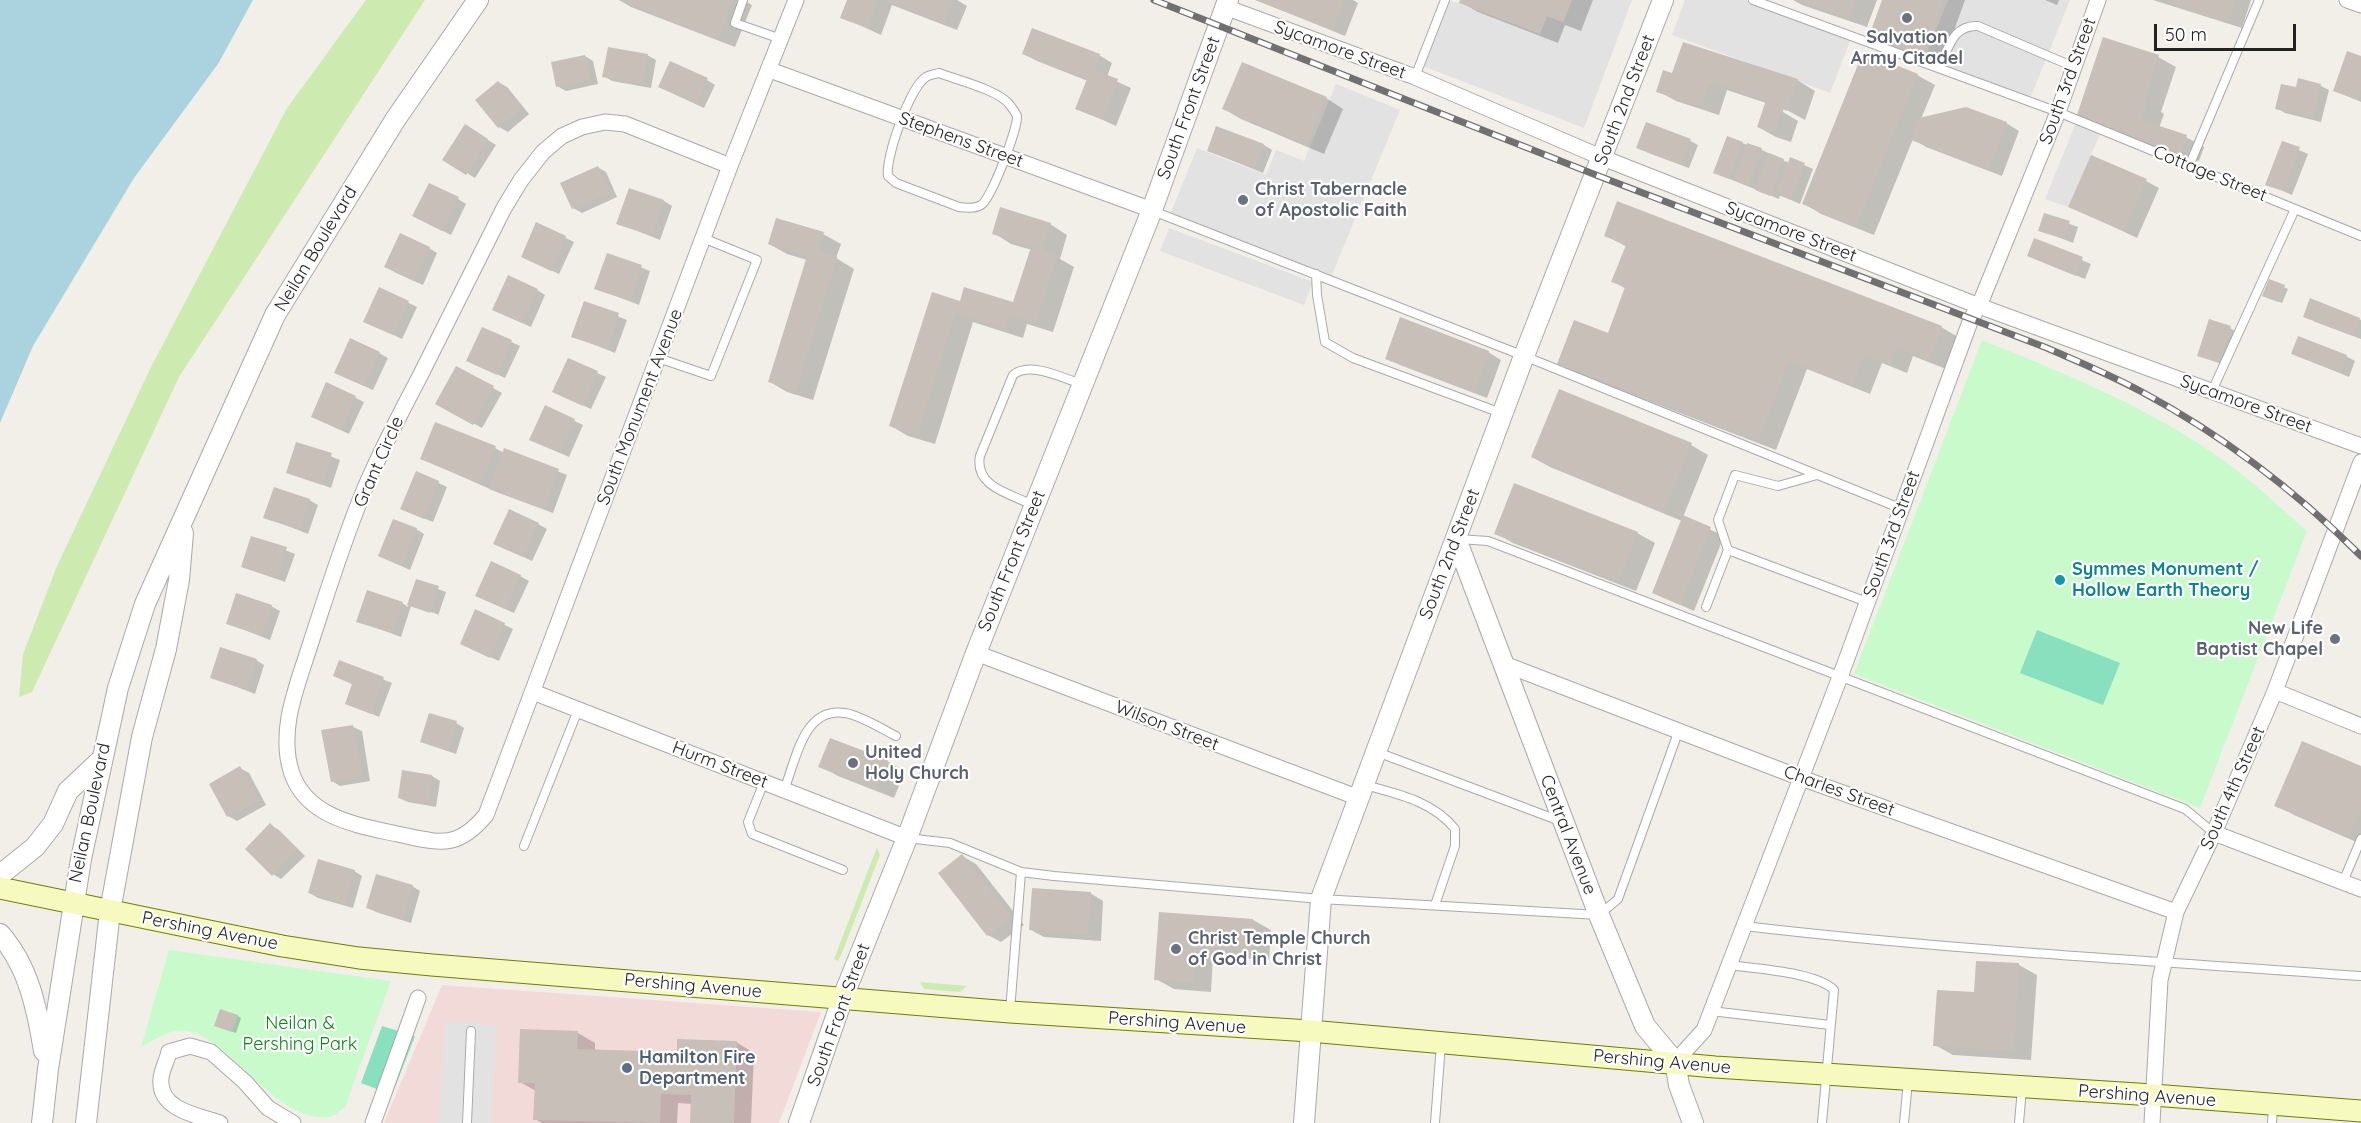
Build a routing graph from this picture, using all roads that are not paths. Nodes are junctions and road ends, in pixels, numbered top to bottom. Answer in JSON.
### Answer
{"nodes":[{"id":1,"x":478,"y":0,"type":"edge"},
{"id":2,"x":743,"y":0,"type":"edge"},
{"id":3,"x":796,"y":0,"type":"edge"},
{"id":4,"x":1444,"y":0,"type":"edge"},
{"id":5,"x":1664,"y":0,"type":"edge"},
{"id":6,"x":1753,"y":0,"type":"edge"},
{"id":7,"x":2098,"y":0,"type":"edge"},
{"id":8,"x":2259,"y":0,"type":"edge"},
{"id":9,"x":1226,"y":4,"type":"edge"},
{"id":10,"x":781,"y":39,"type":"junction"},
{"id":11,"x":2074,"y":67,"type":"junction"},
{"id":12,"x":1939,"y":68,"type":"junction"},
{"id":13,"x":770,"y":70,"type":"junction"},
{"id":14,"x":1415,"y":77,"type":"junction"},
{"id":15,"x":2058,"y":112,"type":"junction"},
{"id":16,"x":902,"y":118,"type":"junction"},
{"id":17,"x":1005,"y":156,"type":"junction"},
{"id":18,"x":1603,"y":158,"type":"junction"},
{"id":19,"x":730,"y":166,"type":"junction"},
{"id":20,"x":2189,"y":166,"type":"junction"},
{"id":21,"x":2295,"y":209,"type":"junction"},
{"id":22,"x":1152,"y":210,"type":"junction"},
{"id":23,"x":2361,"y":236,"type":"edge"},
{"id":24,"x":703,"y":238,"type":"junction"},
{"id":25,"x":1316,"y":274,"type":"junction"},
{"id":26,"x":1979,"y":306,"type":"junction"},
{"id":27,"x":1524,"y":356,"type":"junction"},
{"id":28,"x":658,"y":358,"type":"junction"},
{"id":29,"x":1082,"y":385,"type":"junction"},
{"id":30,"x":2212,"y":391,"type":"junction"},
{"id":31,"x":1503,"y":414,"type":"junction"},
{"id":32,"x":2361,"y":446,"type":"edge"},
{"id":33,"x":2361,"y":462,"type":"edge"},
{"id":34,"x":1817,"y":475,"type":"junction"},
{"id":35,"x":1035,"y":505,"type":"junction"},
{"id":36,"x":1902,"y":509,"type":"junction"},
{"id":37,"x":185,"y":516,"type":"junction"},
{"id":38,"x":1456,"y":539,"type":"junction"},
{"id":39,"x":1728,"y":550,"type":"junction"},
{"id":40,"x":1867,"y":602,"type":"junction"},
{"id":41,"x":1706,"y":608,"type":"dead end"},
{"id":42,"x":976,"y":653,"type":"junction"},
{"id":43,"x":1503,"y":664,"type":"junction"},
{"id":44,"x":1840,"y":677,"type":"junction"},
{"id":45,"x":2275,"y":691,"type":"junction"},
{"id":46,"x":533,"y":692,"type":"junction"},
{"id":47,"x":578,"y":710,"type":"junction"},
{"id":48,"x":2361,"y":726,"type":"edge"},
{"id":49,"x":1679,"y":730,"type":"junction"},
{"id":50,"x":897,"y":736,"type":"dead end"},
{"id":51,"x":1376,"y":752,"type":"junction"},
{"id":52,"x":100,"y":760,"type":"junction"},
{"id":53,"x":1801,"y":778,"type":"junction"},
{"id":54,"x":764,"y":782,"type":"junction"},
{"id":55,"x":784,"y":790,"type":"junction"},
{"id":56,"x":1361,"y":791,"type":"junction"},
{"id":57,"x":486,"y":815,"type":"joint"},
{"id":58,"x":1564,"y":822,"type":"junction"},
{"id":59,"x":2214,"y":833,"type":"junction"},
{"id":60,"x":907,"y":838,"type":"junction"},
{"id":61,"x":2361,"y":839,"type":"edge"},
{"id":62,"x":524,"y":846,"type":"dead end"},
{"id":63,"x":843,"y":870,"type":"dead end"},
{"id":64,"x":1021,"y":872,"type":"junction"},
{"id":65,"x":0,"y":875,"type":"edge"},
{"id":66,"x":2343,"y":882,"type":"junction"},
{"id":67,"x":0,"y":888,"type":"edge"},
{"id":68,"x":2361,"y":889,"type":"edge"},
{"id":69,"x":1320,"y":899,"type":"junction"},
{"id":70,"x":72,"y":903,"type":"junction"},
{"id":71,"x":1435,"y":905,"type":"junction"},
{"id":72,"x":110,"y":911,"type":"junction"},
{"id":73,"x":2176,"y":912,"type":"junction"},
{"id":74,"x":1599,"y":915,"type":"junction"},
{"id":75,"x":1744,"y":926,"type":"junction"},
{"id":76,"x":0,"y":934,"type":"edge"},
{"id":77,"x":2163,"y":962,"type":"junction"},
{"id":78,"x":1729,"y":965,"type":"junction"},
{"id":79,"x":2361,"y":976,"type":"edge"},
{"id":80,"x":843,"y":997,"type":"junction"},
{"id":81,"x":418,"y":998,"type":"dead end"},
{"id":82,"x":1711,"y":1011,"type":"junction"},
{"id":83,"x":1010,"y":1012,"type":"junction"},
{"id":84,"x":1830,"y":1025,"type":"junction"},
{"id":85,"x":471,"y":1031,"type":"dead end"},
{"id":86,"x":1310,"y":1031,"type":"junction"},
{"id":87,"x":1441,"y":1043,"type":"junction"},
{"id":88,"x":1676,"y":1062,"type":"junction"},
{"id":89,"x":48,"y":1069,"type":"junction"},
{"id":90,"x":1826,"y":1074,"type":"junction"},
{"id":91,"x":1908,"y":1080,"type":"junction"},
{"id":92,"x":2023,"y":1087,"type":"junction"},
{"id":93,"x":2153,"y":1095,"type":"junction"},
{"id":94,"x":2361,"y":1111,"type":"edge"},
{"id":95,"x":2273,"y":1114,"type":"edge"},
{"id":96,"x":42,"y":1123,"type":"edge"},
{"id":97,"x":86,"y":1123,"type":"edge"},
{"id":98,"x":220,"y":1123,"type":"edge"},
{"id":99,"x":293,"y":1123,"type":"edge"},
{"id":100,"x":374,"y":1123,"type":"edge"},
{"id":101,"x":467,"y":1123,"type":"edge"},
{"id":102,"x":798,"y":1123,"type":"edge"},
{"id":103,"x":1304,"y":1123,"type":"edge"},
{"id":104,"x":1435,"y":1123,"type":"edge"},
{"id":105,"x":1693,"y":1123,"type":"edge"},
{"id":106,"x":1822,"y":1123,"type":"edge"},
{"id":107,"x":1904,"y":1123,"type":"edge"},
{"id":108,"x":2019,"y":1123,"type":"edge"},
{"id":109,"x":2152,"y":1123,"type":"edge"}],
"edges":[{"from":1,"to":37,"type":"street","name":"Neilan Boulevard"},
{"from":2,"to":10,"type":"lane"},
{"from":3,"to":10,"type":"street","name":"South Monument Avenue"},
{"from":4,"to":14,"type":"lane"},
{"from":5,"to":18,"type":"street","name":"South 2nd Street"},
{"from":6,"to":12,"type":"lane","name":"Cottage Street"},
{"from":7,"to":11,"type":"street","name":"South 3rd Street"},
{"from":8,"to":20,"type":"lane"},
{"from":9,"to":14,"type":"street","name":"Sycamore Street"},
{"from":9,"to":22,"type":"street","name":"South Front Street"},
{"from":10,"to":13,"type":"street","name":"South Monument Avenue"},
{"from":11,"to":12,"type":"lane"},
{"from":11,"to":15,"type":"street","name":"South 3rd Street"},
{"from":12,"to":15,"type":"lane","name":"Cottage Street"},
{"from":13,"to":16,"type":"street","name":"Stephens Street"},
{"from":13,"to":19,"type":"street","name":"South Monument Avenue"},
{"from":14,"to":18,"type":"street","name":"Sycamore Street"},
{"from":15,"to":20,"type":"lane","name":"Cottage Street"},
{"from":15,"to":26,"type":"street","name":"South 3rd Street"},
{"from":16,"to":17,"type":"street","name":"Stephens Street"},
{"from":16,"to":17,"type":"lane"},
{"from":16,"to":17,"type":"lane"},
{"from":17,"to":22,"type":"street","name":"Stephens Street"},
{"from":18,"to":26,"type":"street","name":"Sycamore Street"},
{"from":18,"to":27,"type":"street","name":"South 2nd Street"},
{"from":19,"to":24,"type":"street","name":"South Monument Avenue"},
{"from":19,"to":57,"type":"street","name":"Grant Circle"},
{"from":20,"to":21,"type":"lane","name":"Cottage Street"},
{"from":21,"to":23,"type":"lane","name":"Cottage Street"},
{"from":21,"to":30,"type":"lane"},
{"from":22,"to":25,"type":"lane"},
{"from":22,"to":29,"type":"street","name":"South Front Street"},
{"from":24,"to":28,"type":"street","name":"South Monument Avenue"},
{"from":24,"to":28,"type":"lane"},
{"from":25,"to":27,"type":"lane"},
{"from":25,"to":31,"type":"lane"},
{"from":26,"to":30,"type":"street","name":"Sycamore Street"},
{"from":26,"to":36,"type":"street","name":"South 3rd Street"},
{"from":27,"to":31,"type":"street","name":"South 2nd Street"},
{"from":27,"to":34,"type":"lane"},
{"from":28,"to":46,"type":"street","name":"South Monument Avenue"},
{"from":29,"to":35,"type":"street","name":"South Front Street"},
{"from":29,"to":35,"type":"lane"},
{"from":30,"to":32,"type":"street","name":"Sycamore Street"},
{"from":31,"to":38,"type":"street","name":"South 2nd Street"},
{"from":33,"to":45,"type":"street","name":"South 4th Street"},
{"from":34,"to":36,"type":"lane"},
{"from":34,"to":39,"type":"lane"},
{"from":35,"to":42,"type":"street","name":"South Front Street"},
{"from":36,"to":40,"type":"street","name":"South 3rd Street"},
{"from":37,"to":52,"type":"street","name":"Neilan Boulevard"},
{"from":37,"to":72,"type":"street","name":"Neilan Boulevard"},
{"from":38,"to":43,"type":"street","name":"Central Avenue"},
{"from":38,"to":44,"type":"lane"},
{"from":38,"to":51,"type":"street","name":"South 2nd Street"},
{"from":39,"to":40,"type":"lane"},
{"from":39,"to":41,"type":"lane"},
{"from":40,"to":44,"type":"street","name":"South 3rd Street"},
{"from":42,"to":56,"type":"street","name":"Wilson Street"},
{"from":42,"to":60,"type":"street","name":"South Front Street"},
{"from":43,"to":49,"type":"street","name":"Charles Street"},
{"from":43,"to":58,"type":"street","name":"Central Avenue"},
{"from":44,"to":53,"type":"street","name":"South 3rd Street"},
{"from":44,"to":59,"type":"lane"},
{"from":45,"to":48,"type":"street"},
{"from":45,"to":59,"type":"street","name":"South 4th Street"},
{"from":46,"to":47,"type":"street","name":"Hurm Street"},
{"from":46,"to":57,"type":"street","name":"South Monument Avenue"},
{"from":47,"to":54,"type":"street","name":"Hurm Street"},
{"from":47,"to":62,"type":"lane"},
{"from":49,"to":53,"type":"street","name":"Charles Street"},
{"from":49,"to":74,"type":"lane"},
{"from":50,"to":55,"type":"lane"},
{"from":51,"to":56,"type":"street","name":"South 2nd Street"},
{"from":51,"to":58,"type":"lane"},
{"from":52,"to":65,"type":"street"},
{"from":52,"to":70,"type":"street","name":"Neilan Boulevard"},
{"from":53,"to":73,"type":"street","name":"Charles Street"},
{"from":53,"to":75,"type":"street","name":"South 3rd Street"},
{"from":54,"to":55,"type":"street","name":"Hurm Street"},
{"from":54,"to":63,"type":"lane"},
{"from":55,"to":60,"type":"street","name":"Hurm Street"},
{"from":56,"to":69,"type":"street","name":"South 2nd Street"},
{"from":56,"to":71,"type":"lane"},
{"from":58,"to":74,"type":"street","name":"Central Avenue"},
{"from":59,"to":66,"type":"street"},
{"from":59,"to":73,"type":"street","name":"South 4th Street"},
{"from":60,"to":64,"type":"lane"},
{"from":60,"to":80,"type":"street","name":"South Front Street"},
{"from":61,"to":66,"type":"lane"},
{"from":64,"to":69,"type":"lane"},
{"from":64,"to":83,"type":"lane"},
{"from":66,"to":68,"type":"street"},
{"from":67,"to":70,"type":"main road","name":"Pershing Avenue"},
{"from":69,"to":71,"type":"lane"},
{"from":69,"to":86,"type":"street","name":"South 2nd Street"},
{"from":70,"to":72,"type":"main road","name":"Pershing Avenue"},
{"from":70,"to":89,"type":"street","name":"Neilan Boulevard"},
{"from":71,"to":74,"type":"lane"},
{"from":72,"to":80,"type":"main road","name":"Pershing Avenue"},
{"from":72,"to":97,"type":"street","name":"Neilan Boulevard"},
{"from":73,"to":77,"type":"street","name":"South 4th Street"},
{"from":74,"to":88,"type":"street","name":"Central Avenue"},
{"from":75,"to":77,"type":"lane"},
{"from":75,"to":78,"type":"street","name":"South 3rd Street"},
{"from":76,"to":89,"type":"street"},
{"from":77,"to":79,"type":"lane"},
{"from":77,"to":93,"type":"street","name":"South 4th Street"},
{"from":78,"to":82,"type":"street","name":"South 3rd Street"},
{"from":78,"to":84,"type":"lane"},
{"from":80,"to":83,"type":"main road","name":"Pershing Avenue"},
{"from":80,"to":102,"type":"street","name":"South Front Street"},
{"from":81,"to":100,"type":"street"},
{"from":82,"to":84,"type":"lane"},
{"from":82,"to":88,"type":"street","name":"South 3rd Street"},
{"from":83,"to":86,"type":"main road","name":"Pershing Avenue"},
{"from":84,"to":90,"type":"lane"},
{"from":85,"to":101,"type":"lane"},
{"from":86,"to":87,"type":"main road","name":"Pershing Avenue"},
{"from":86,"to":103,"type":"street","name":"South 2nd Street"},
{"from":87,"to":88,"type":"main road","name":"Pershing Avenue"},
{"from":87,"to":104,"type":"lane"},
{"from":88,"to":90,"type":"main road","name":"Pershing Avenue"},
{"from":88,"to":105,"type":"street"},
{"from":89,"to":96,"type":"street","name":"Neilan Boulevard"},
{"from":90,"to":91,"type":"main road","name":"Pershing Avenue"},
{"from":90,"to":106,"type":"lane"},
{"from":91,"to":92,"type":"main road","name":"Pershing Avenue"},
{"from":91,"to":107,"type":"lane"},
{"from":92,"to":93,"type":"main road","name":"Pershing Avenue"},
{"from":92,"to":108,"type":"lane"},
{"from":93,"to":95,"type":"main road","name":"Pershing Avenue"},
{"from":93,"to":109,"type":"street","name":"South 4th Street"},
{"from":94,"to":95,"type":"main road","name":"Pershing Avenue"},
{"from":98,"to":99,"type":"street"}]}
